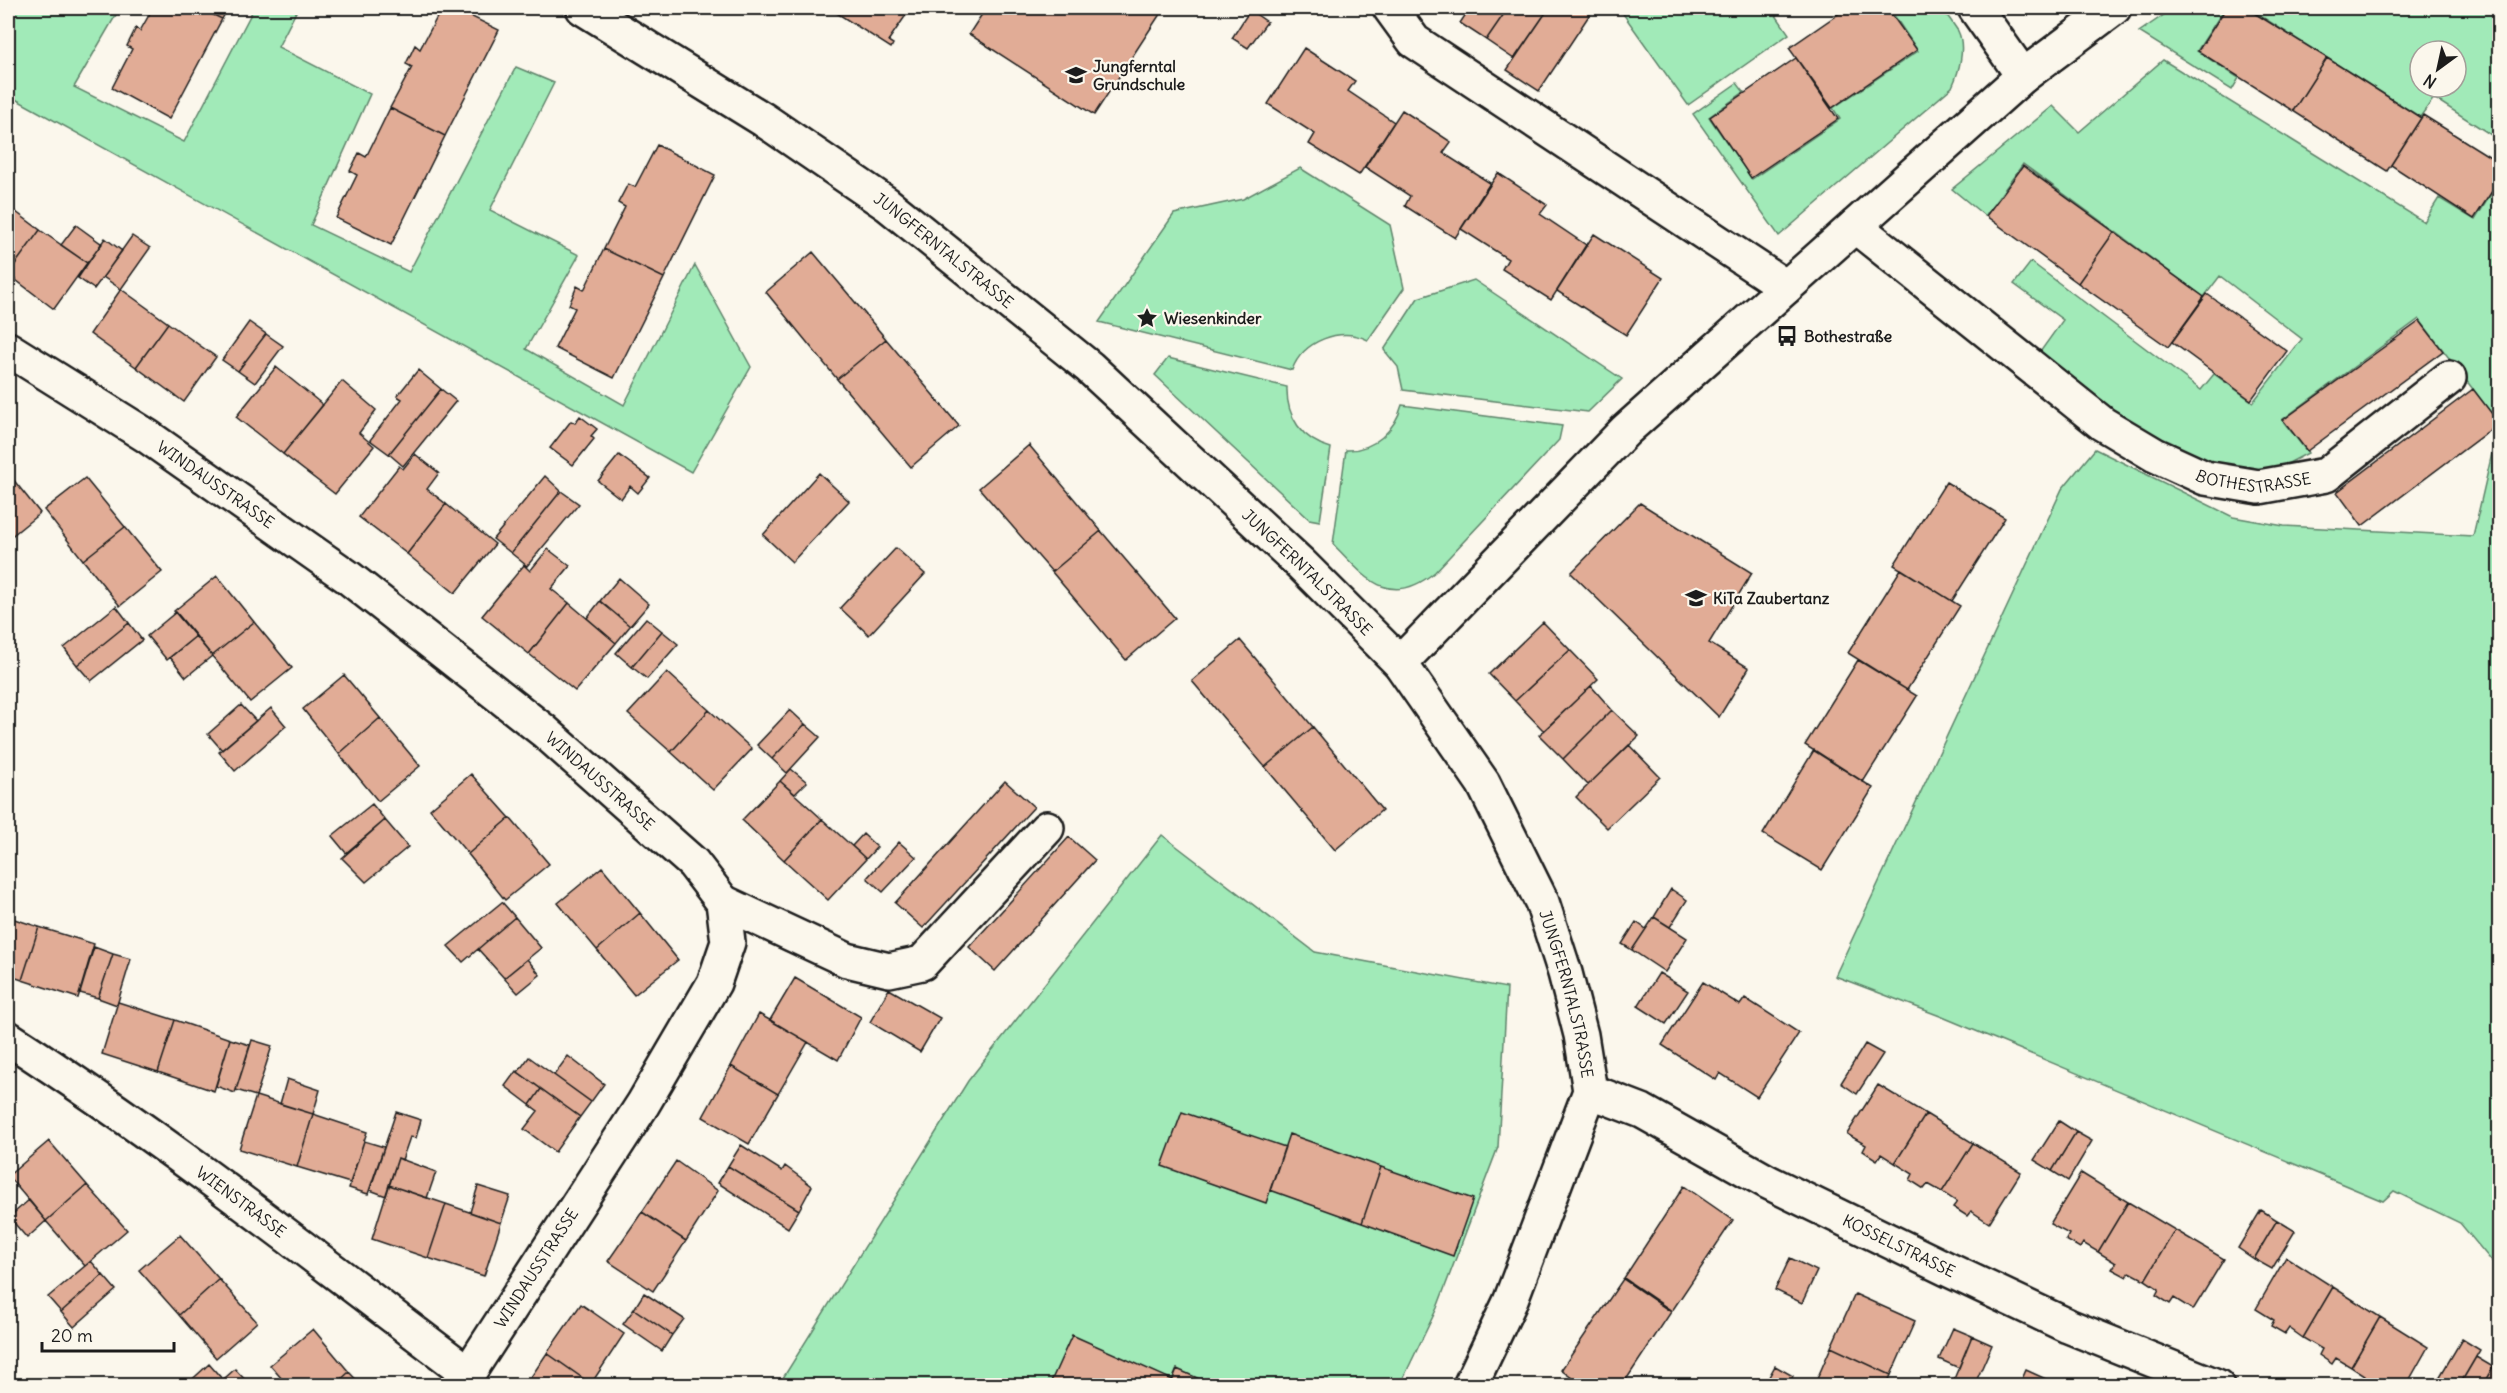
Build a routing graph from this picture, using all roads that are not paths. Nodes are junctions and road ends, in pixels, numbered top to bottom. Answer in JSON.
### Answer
{"nodes":[{"id":1,"x":583,"y":8,"type":"edge"},
{"id":2,"x":1390,"y":8,"type":"edge"},
{"id":3,"x":1974,"y":8,"type":"edge"},
{"id":4,"x":2114,"y":8,"type":"edge"},
{"id":5,"x":2024,"y":76,"type":"junction"},
{"id":6,"x":1855,"y":226,"type":"junction"},
{"id":7,"x":1786,"y":287,"type":"junction"},
{"id":8,"x":8,"y":349,"type":"edge"},
{"id":9,"x":2449,"y":378,"type":"dead end"},
{"id":10,"x":1400,"y":663,"type":"junction"},
{"id":11,"x":1047,"y":828,"type":"dead end"},
{"id":12,"x":723,"y":902,"type":"junction"},
{"id":13,"x":8,"y":1038,"type":"edge"},
{"id":14,"x":1590,"y":1091,"type":"junction"},
{"id":15,"x":464,"y":1379,"type":"edge"},
{"id":16,"x":1470,"y":1386,"type":"edge"},
{"id":17,"x":2217,"y":1386,"type":"edge"}],
"edges":[{"from":1,"to":10,"type":"street","name":"JUNGFERNTALSTRASSE"},
{"from":2,"to":7,"type":"street"},
{"from":3,"to":5,"type":"street"},
{"from":4,"to":5,"type":"street"},
{"from":5,"to":6,"type":"street"},
{"from":6,"to":7,"type":"street"},
{"from":6,"to":9,"type":"street","name":"BOTHESTRASSE"},
{"from":7,"to":10,"type":"street"},
{"from":8,"to":12,"type":"street","name":"WINDAUSSTRASSE"},
{"from":10,"to":14,"type":"street","name":"JUNGFERNTALSTRASSE"},
{"from":11,"to":12,"type":"street"},
{"from":12,"to":15,"type":"street","name":"WINDAUSSTRASSE"},
{"from":13,"to":15,"type":"street","name":"WIENSTRASSE"},
{"from":14,"to":16,"type":"street","name":"JUNGFERNTALSTRASSE"},
{"from":14,"to":17,"type":"street","name":"KOSSELSTRASSE"}]}
